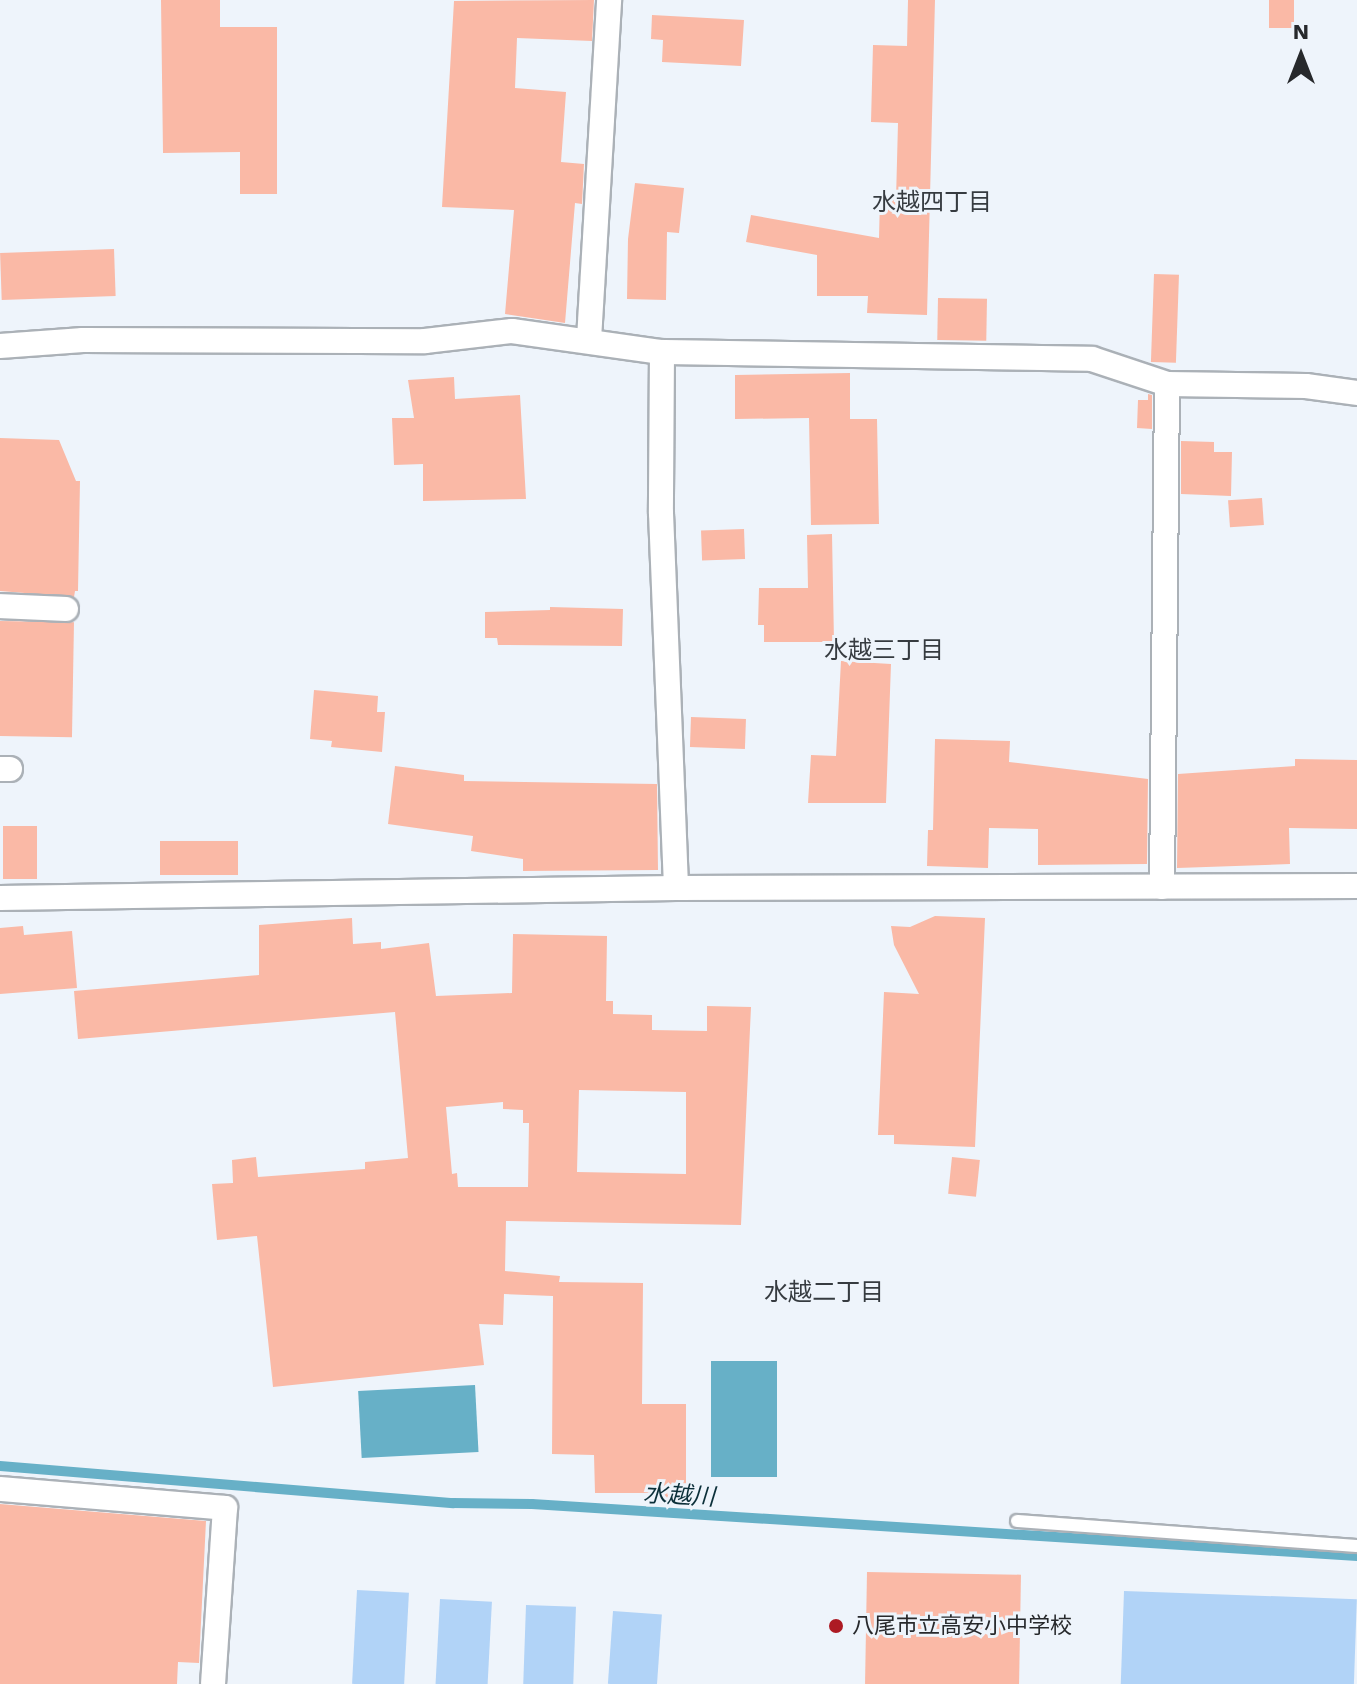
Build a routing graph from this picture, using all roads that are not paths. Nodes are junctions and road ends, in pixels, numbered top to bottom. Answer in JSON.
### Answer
{"nodes":[{"id":1,"x":609,"y":0,"type":"edge"},
{"id":2,"x":589,"y":339,"type":"junction"},
{"id":3,"x":0,"y":346,"type":"edge"},
{"id":4,"x":662,"y":352,"type":"junction"},
{"id":5,"x":1167,"y":384,"type":"junction"},
{"id":6,"x":1357,"y":393,"type":"edge"},
{"id":7,"x":0,"y":606,"type":"edge"},
{"id":8,"x":66,"y":609,"type":"dead end"},
{"id":9,"x":1357,"y":886,"type":"edge"},
{"id":10,"x":1162,"y":887,"type":"junction"},
{"id":11,"x":676,"y":888,"type":"junction"},
{"id":12,"x":0,"y":898,"type":"edge"},
{"id":13,"x":0,"y":1489,"type":"edge"},
{"id":14,"x":1017,"y":1521,"type":"dead end"},
{"id":15,"x":1357,"y":1546,"type":"edge"},
{"id":16,"x":213,"y":1684,"type":"edge"}],
"edges":[{"from":1,"to":2,"type":"street"},
{"from":2,"to":3,"type":"street"},
{"from":2,"to":4,"type":"street"},
{"from":4,"to":5,"type":"street"},
{"from":4,"to":11,"type":"street"},
{"from":5,"to":6,"type":"street"},
{"from":5,"to":10,"type":"street"},
{"from":7,"to":8,"type":"street"},
{"from":9,"to":10,"type":"street"},
{"from":10,"to":11,"type":"street"},
{"from":11,"to":12,"type":"street"},
{"from":13,"to":16,"type":"street"},
{"from":14,"to":15,"type":"lane"}]}
